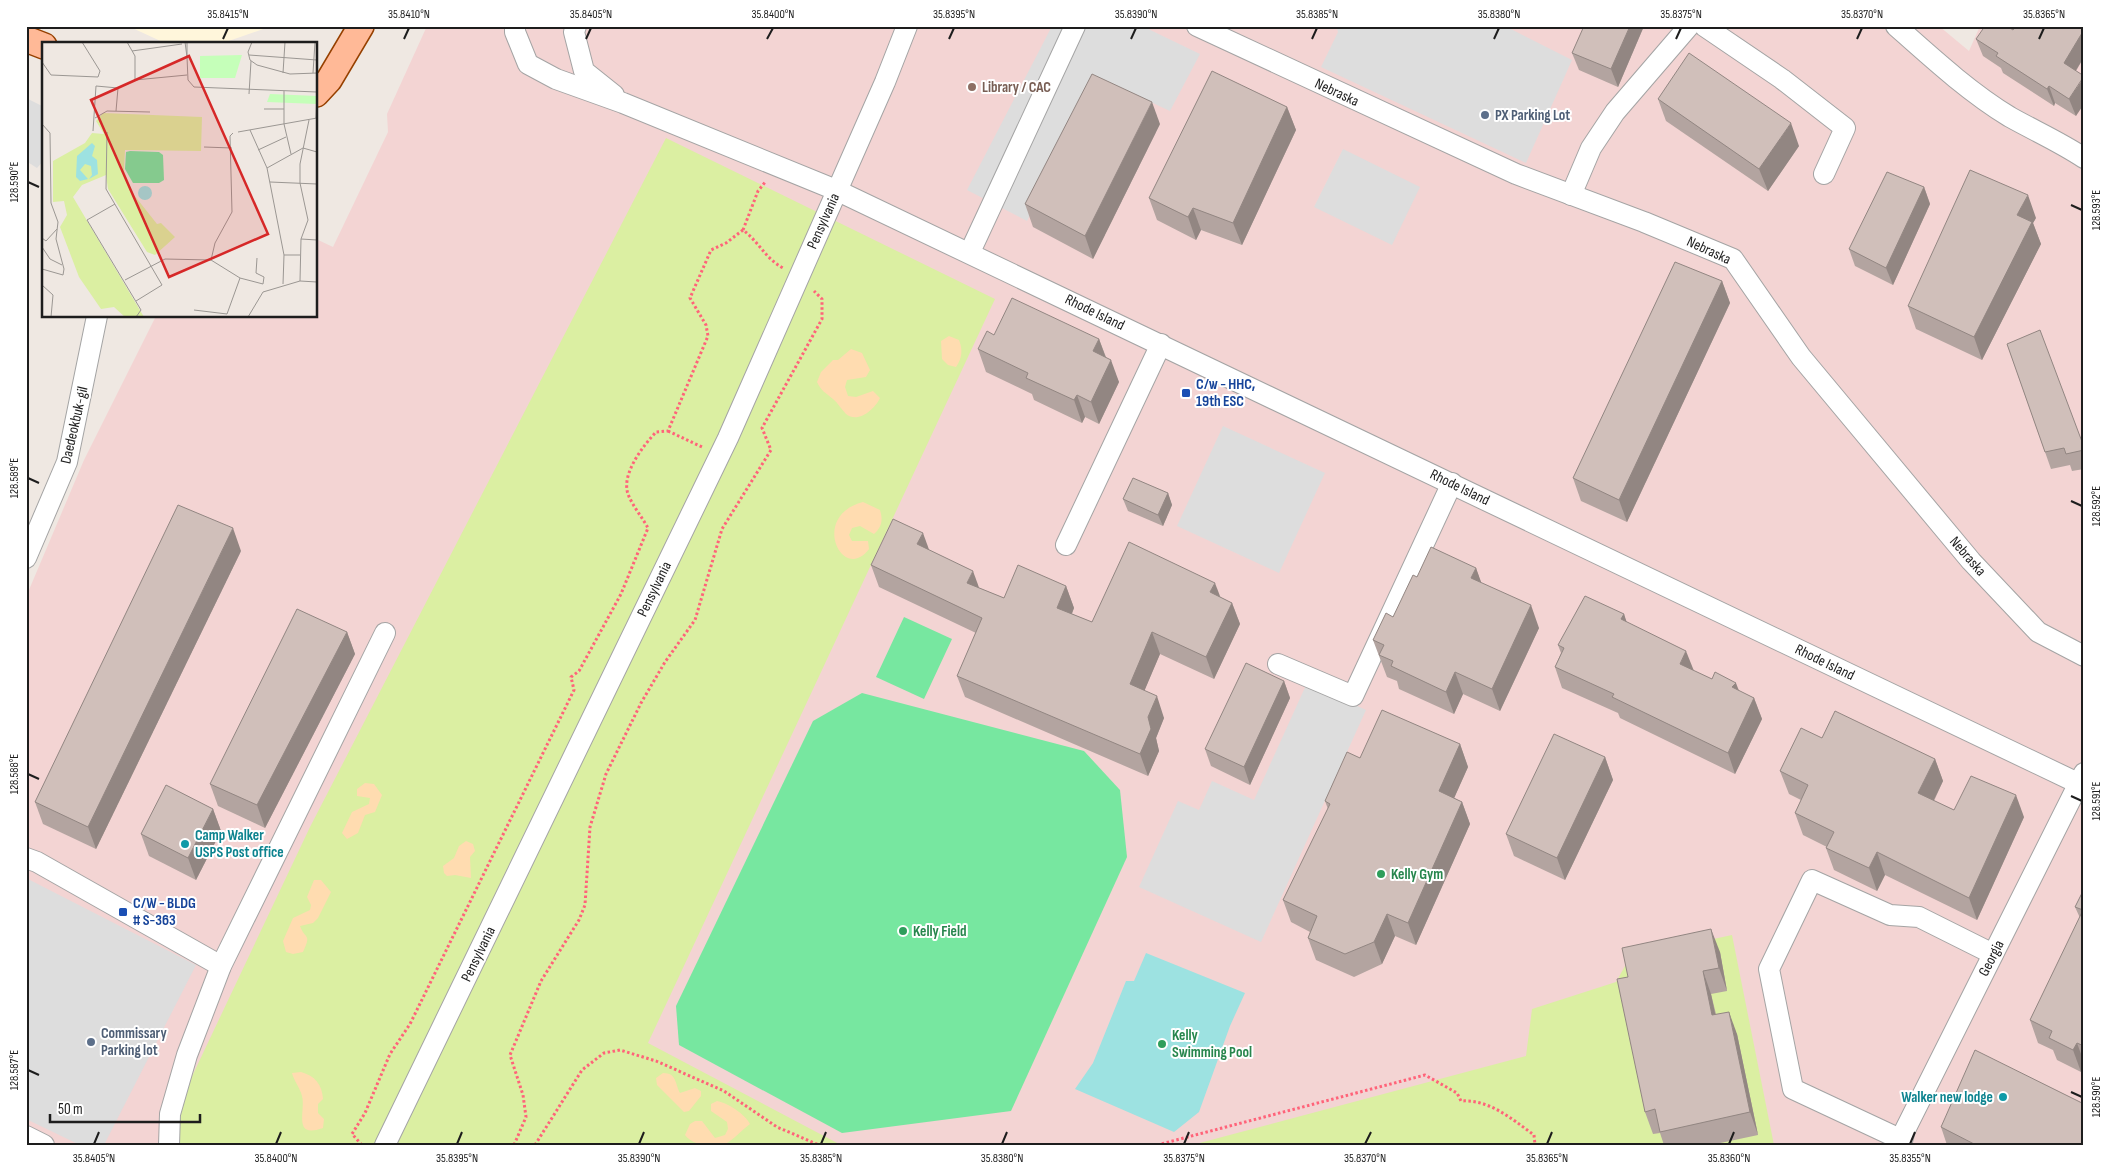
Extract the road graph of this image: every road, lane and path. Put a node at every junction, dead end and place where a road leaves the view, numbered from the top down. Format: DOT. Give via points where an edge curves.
graph roads {
  1 [pos="361,26"];
  2 [pos="515,26"];
  3 [pos="576,26"];
  4 [pos="907,26"];
  5 [pos="1075,26"];
  6 [pos="1197,26"];
  7 [pos="1689,26"];
  8 [pos="1704,26"];
  9 [pos="1896,26"];
  10 [pos="26,39"];
  11 [pos="42,45"];
  12 [pos="318,92"];
  13 [pos="623,103"];
  14 [pos="2084,158"];
  15 [pos="779,165"];
  16 [pos="1824,174"];
  17 [pos="836,190"];
  18 [pos="1571,195"];
  19 [pos="743,230"];
  20 [pos="970,252"];
  21 [pos="97,318"];
  22 [pos="1161,344"];
  23 [pos="1452,483"];
  24 [pos="1066,545"];
  25 [pos="26,558"];
  26 [pos="384,633"];
  27 [pos="2084,656"];
  28 [pos="1278,664"];
  29 [pos="2082,781"];
  30 [pos="26,858"];
  31 [pos="1993,954"];
  32 [pos="221,966"];
  33 [pos="26,1136"];
  34 [pos="1901,1142"];
  35 [pos="44,1145"];
  36 [pos="170,1145"];
  37 [pos="385,1145"];
  38 [pos="535,1145"];
  39 [pos="819,1145"];
  40 [pos="1157,1145"];
  41 [pos="1535,1145"];
  1 -- 12 [label="main road" via="329,80"];
  2 -- 13 [label="street, Rhode Island" via="528,64 556,79"];
  3 -- 13 [label="street" via="574,32 584,71"];
  4 -- 17 [label="street, Pensylvania"];
  5 -- 20 [label="street"];
  6 -- 18 [label="street, Nebraska" via="1516,174"];
  7 -- 18 [label="street" via="1615,112 1591,148"];
  8 -- 16 [label="street" via="1782,79 1845,128"];
  9 -- 14 [label="street" via="1938,64 2010,116"];
  10 -- 11 [label="main road"];
  13 -- 15 [label="street, Rhode Island"];
  15 -- 17 [label="street, Rhode Island"];
  15 -- 19 [label="path" via="758,191"];
  17 -- 20 [label="street, Rhode Island"];
  17 -- 37 [label="street, Pensylvania" via="728,438"];
  18 -- 27 [label="street, Nebraska" via="1733,259 1800,357 1971,561 2038,632"];
  20 -- 22 [label="street, Rhode Island"];
  21 -- 25 [label="street, Daedeokbuk-gil" via="67,462"];
  22 -- 23 [label="street, Rhode Island"];
  22 -- 24 [label="street"];
  23 -- 28 [label="street" via="1353,696"];
  23 -- 29 [label="street, Rhode Island"];
  26 -- 32 [label="street"];
  29 -- 31 [label="street, Georgia"];
  30 -- 32 [label="street"];
  31 -- 34 [label="street, Georgia"];
  31 -- 34 [label="street" via="1918,917 1890,915 1812,880 1769,969 1793,1089"];
  32 -- 36 [label="street" via="172,1105"];
  33 -- 35 [label="street"];
  38 -- 39 [label="path" via="582,1070 604,1053 620,1050 656,1061 724,1091 777,1127"];
  40 -- 41 [label="path" via="1425,1075 1458,1094 1461,1101 1475,1100 1498,1110 1534,1135"];
}
